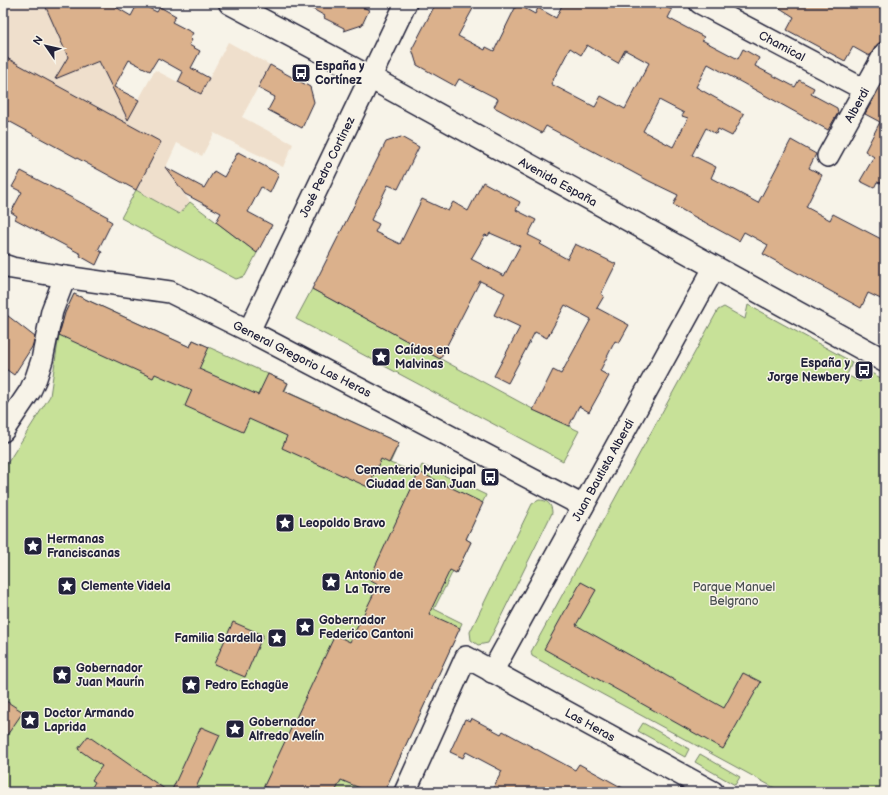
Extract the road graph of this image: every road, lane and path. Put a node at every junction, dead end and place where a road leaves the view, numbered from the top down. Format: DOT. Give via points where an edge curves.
graph roads {
  1 [pos="230,3"];
  2 [pos="406,3"];
  3 [pos="700,3"];
  4 [pos="885,53"];
  5 [pos="371,78"];
  6 [pos="865,90"];
  7 [pos="828,156"];
  8 [pos="3,265"];
  9 [pos="714,268"];
  10 [pos="64,277"];
  11 [pos="249,331"];
  12 [pos="885,361"];
  13 [pos="3,432"];
  14 [pos="583,506"];
  15 [pos="492,672"];
  16 [pos="405,792"];
  17 [pos="713,792"];
  1 -- 5 [label="main road, Avenida España"];
  2 -- 5 [label="street, José Pedro Cortinez"];
  3 -- 6 [label="street, Chamical"];
  4 -- 6 [label="street, Alberdi"];
  5 -- 9 [label="main road, Avenida España"];
  5 -- 11 [label="street, José Pedro Cortinez"];
  6 -- 7 [label="street, Alberdi"];
  8 -- 10 [label="street, General Gregorio Las Heras"];
  9 -- 12 [label="main road, Avenida España"];
  9 -- 14 [label="street, Juan Bautista Alberdi"];
  10 -- 11 [label="street, General Gregorio Las Heras" via="170,292"];
  10 -- 13 [label="street" via="52,311 36,378"];
  11 -- 14 [label="street, General Gregorio Las Heras"];
  14 -- 15 [label="street, Juan Bautista Alberdi"];
  15 -- 16 [label="street, Las Heras" via="466,658"];
  15 -- 17 [label="street, Las Heras"];
}
